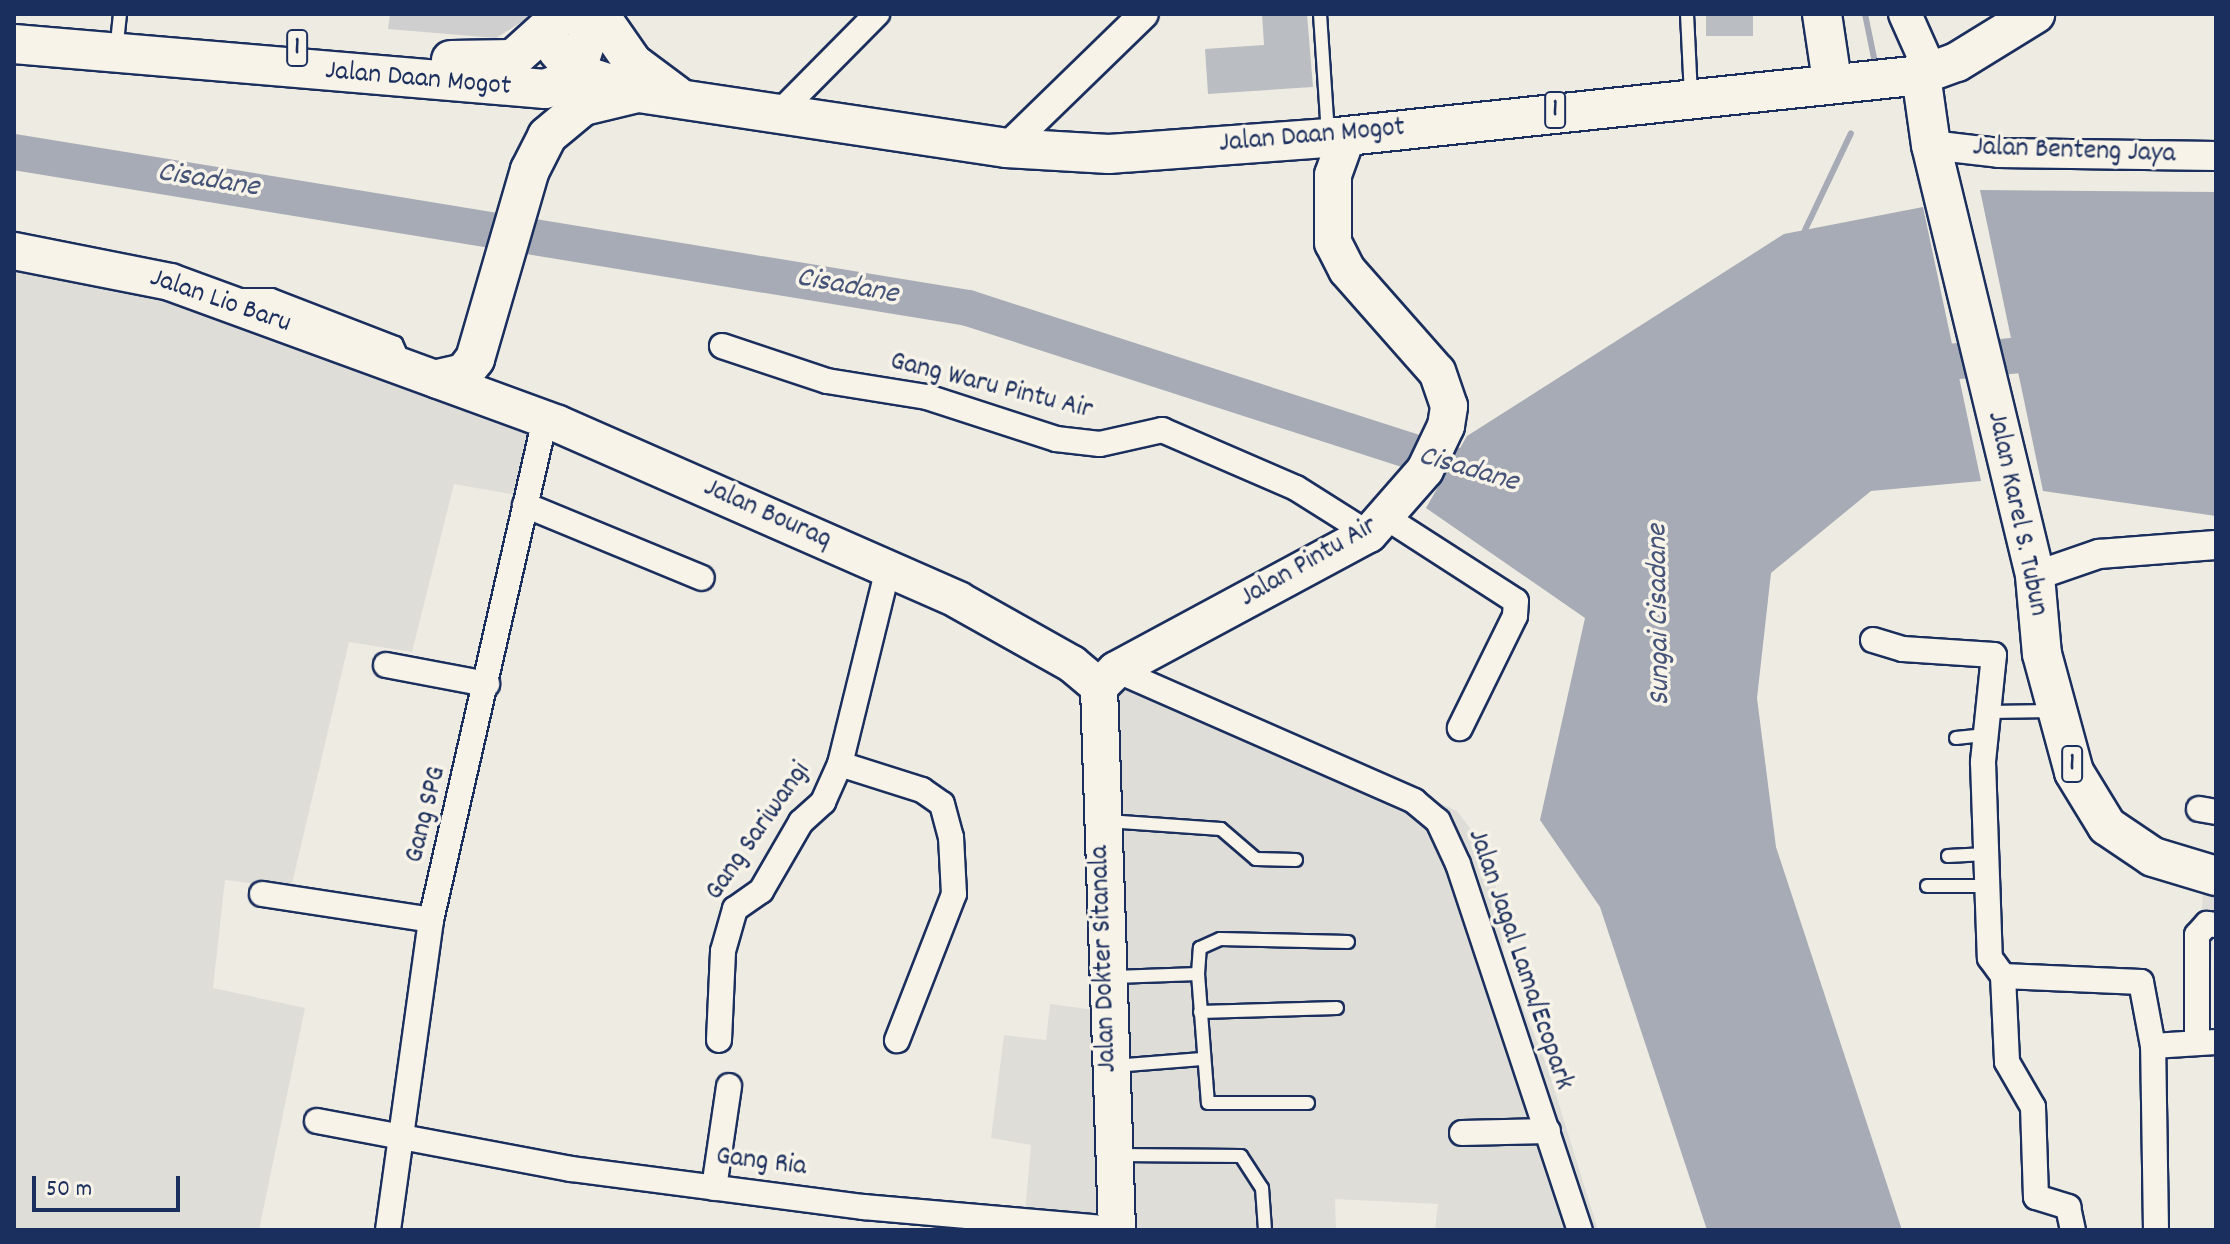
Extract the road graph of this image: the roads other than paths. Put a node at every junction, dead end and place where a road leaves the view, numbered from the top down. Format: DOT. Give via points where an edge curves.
graph roads {
  1 [pos="597,14"];
  2 [pos="877,14"];
  3 [pos="1144,14"];
  4 [pos="1320,14"];
  5 [pos="1687,14"];
  6 [pos="1822,14"];
  7 [pos="1905,14"];
  8 [pos="2035,14"];
  9 [pos="14,23"];
  10 [pos="119,24"];
  11 [pos="14,44"];
  12 [pos="562,48"];
  13 [pos="1832,81"];
  14 [pos="1925,83"];
  15 [pos="491,88"];
  16 [pos="1763,89"];
  17 [pos="639,93"];
  18 [pos="1691,96"];
  19 [pos="685,101"];
  20 [pos="776,116"];
  21 [pos="1338,137"];
  22 [pos="1931,145"];
  23 [pos="1006,148"];
  24 [pos="2216,156"];
  25 [pos="532,164"];
  26 [pos="15,254"];
  27 [pos="722,346"];
  28 [pos="422,373"];
  29 [pos="545,419"];
  30 [pos="525,505"];
  31 [pos="1385,519"];
  32 [pos="2216,545"];
  33 [pos="888,568"];
  34 [pos="2035,576"];
  35 [pos="702,578"];
  36 [pos="1873,640"];
  37 [pos="386,665"];
  38 [pos="1107,678"];
  39 [pos="487,684"];
  40 [pos="2058,711"];
  41 [pos="1987,724"];
  42 [pos="1460,728"];
  43 [pos="1956,738"];
  44 [pos="840,764"];
  45 [pos="1100,821"];
  46 [pos="1986,854"];
  47 [pos="1948,856"];
  48 [pos="1296,860"];
  49 [pos="2216,876"];
  50 [pos="1927,886"];
  51 [pos="1987,886"];
  52 [pos="262,894"];
  53 [pos="431,920"];
  54 [pos="2216,925"];
  55 [pos="1348,942"];
  56 [pos="1198,974"];
  57 [pos="2003,976"];
  58 [pos="1106,977"];
  59 [pos="1337,1008"];
  60 [pos="1200,1012"];
  61 [pos="719,1040"];
  62 [pos="897,1040"];
  63 [pos="2207,1042"];
  64 [pos="2153,1046"];
  65 [pos="1202,1059"];
  66 [pos="1110,1066"];
  67 [pos="729,1086"];
  68 [pos="1308,1103"];
  69 [pos="317,1121"];
  70 [pos="1548,1131"];
  71 [pos="1462,1133"];
  72 [pos="400,1139"];
  73 [pos="1114,1155"];
  74 [pos="714,1188"];
  75 [pos="1117,1229"];
  76 [pos="388,1230"];
  77 [pos="1265,1230"];
  78 [pos="1580,1230"];
  79 [pos="2073,1230"];
  80 [pos="2156,1230"];
  1 -- 12 [label="highway"];
  1 -- 19 [label="highway" via="633,63"];
  2 -- 20 [label="street"];
  3 -- 23 [label="street"];
  4 -- 21 [label="lane"];
  5 -- 18 [label="lane"];
  6 -- 13 [label="highway"];
  7 -- 14 [label="main road"];
  8 -- 14 [label="highway, Jalan Daan Mogot / 1"];
  9 -- 10 [label="highway, Jalan Daan Mogot / 1"];
  10 -- 12 [label="highway, Jalan Daan Mogot / 1" via="496,63 528,50"];
  11 -- 15 [label="highway, Jalan Daan Mogot / 1"];
  12 -- 15 [label="highway, Jalan Daan Mogot / 1"];
  12 -- 17 [label="highway, Jalan Daan Mogot / 1"];
  13 -- 14 [label="highway, Jalan Daan Mogot / 1"];
  13 -- 16 [label="highway, Jalan Daan Mogot / 1"];
  14 -- 16 [label="highway" via="1802,98"];
  14 -- 22 [label="highway, Jalan Karel S. Tubun / 1"];
  15 -- 25 [label="highway" via="522,116"];
  16 -- 18 [label="highway, Jalan Daan Mogot / 1"];
  17 -- 19 [label="highway, Jalan Daan Mogot / 1"];
  17 -- 25 [label="highway" via="583,106 563,119"];
  18 -- 21 [label="highway, Jalan Daan Mogot / 1"];
  19 -- 20 [label="highway, Jalan Daan Mogot / 1"];
  20 -- 23 [label="highway, Jalan Daan Mogot / 1"];
  21 -- 23 [label="highway, Jalan Daan Mogot / 1" via="1109,154"];
  21 -- 31 [label="main road, Jalan Pintu Air" via="1333,243 1347,270 1437,372 1449,406 1446,426 1425,470"];
  22 -- 24 [label="street, Jalan Benteng Jaya" via="1999,153"];
  22 -- 34 [label="highway, Jalan Karel S. Tubun / 1"];
  25 -- 28 [label="highway" via="471,368"];
  26 -- 28 [label="main road, Jalan Lio Baru" via="128,272 210,295"];
  27 -- 31 [label="street, Gang Waru Pintu Air" via="827,381 927,397 1056,439 1100,444 1162,430 1296,488"];
  28 -- 29 [label="main road, Jalan Bouraq"];
  29 -- 30 [label="street, Gang SPG"];
  29 -- 33 [label="main road, Jalan Bouraq"];
  30 -- 35 [label="street"];
  30 -- 39 [label="street, Gang SPG"];
  31 -- 38 [label="main road, Jalan Pintu Air"];
  31 -- 42 [label="street, Gang Waru Pintu Air" via="1516,601 1515,616"];
  32 -- 34 [label="street" via="2099,554"];
  33 -- 38 [label="main road, Jalan Bouraq"];
  33 -- 44 [label="street, Gang Sariwangi"];
  34 -- 40 [label="highway, Jalan Karel S. Tubun / 1" via="2042,654"];
  36 -- 41 [label="street" via="1903,649 1994,655"];
  37 -- 39 [label="street"];
  38 -- 45 [label="main road, Jalan Dokter Sitanala"];
  38 -- 70 [label="street, Jalan Jagal Lama/Ecopark" via="1414,801 1438,821"];
  39 -- 53 [label="street, Gang SPG"];
  40 -- 41 [label="lane"];
  40 -- 49 [label="highway, Jalan Karel S. Tubun / 1" via="2074,772 2107,826 2153,857"];
  41 -- 43 [label="lane"];
  41 -- 46 [label="street"];
  44 -- 61 [label="street, Gang Sariwangi" via="823,802 801,822 761,891 735,909 723,951"];
  44 -- 62 [label="street" via="922,790 942,804 951,837 954,894"];
  45 -- 48 [label="lane" via="1221,829 1256,859"];
  45 -- 58 [label="main road, Jalan Dokter Sitanala"];
  46 -- 47 [label="lane"];
  46 -- 51 [label="street"];
  50 -- 51 [label="lane"];
  51 -- 57 [label="street" via="1990,958"];
  52 -- 53 [label="street"];
  53 -- 72 [label="street, Gang SPG"];
  54 -- 63 [label="street" via="2207,924 2197,935"];
  55 -- 56 [label="lane" via="1220,939 1200,948"];
  56 -- 58 [label="lane"];
  56 -- 60 [label="lane"];
  57 -- 64 [label="street" via="2141,982"];
  57 -- 79 [label="street" via="2007,1062 2033,1107 2036,1197 2068,1207"];
  58 -- 66 [label="main road, Jalan Dokter Sitanala"];
  59 -- 60 [label="lane"];
  60 -- 65 [label="lane"];
  63 -- 64 [label="street"];
  64 -- 80 [label="street"];
  65 -- 66 [label="lane"];
  65 -- 68 [label="lane" via="1208,1103"];
  66 -- 73 [label="main road, Jalan Dokter Sitanala"];
  67 -- 74 [label="street"];
  69 -- 72 [label="street, Gang Ria"];
  70 -- 71 [label="street"];
  70 -- 78 [label="street, Jalan Jagal Lama/Ecopark"];
  72 -- 74 [label="street, Gang Ria"];
  72 -- 76 [label="street, Gang SPG"];
  73 -- 75 [label="main road, Jalan Dokter Sitanala"];
  73 -- 77 [label="lane" via="1226,1151 1241,1156 1262,1188"];
  74 -- 75 [label="street, Gang Ria"];
}
